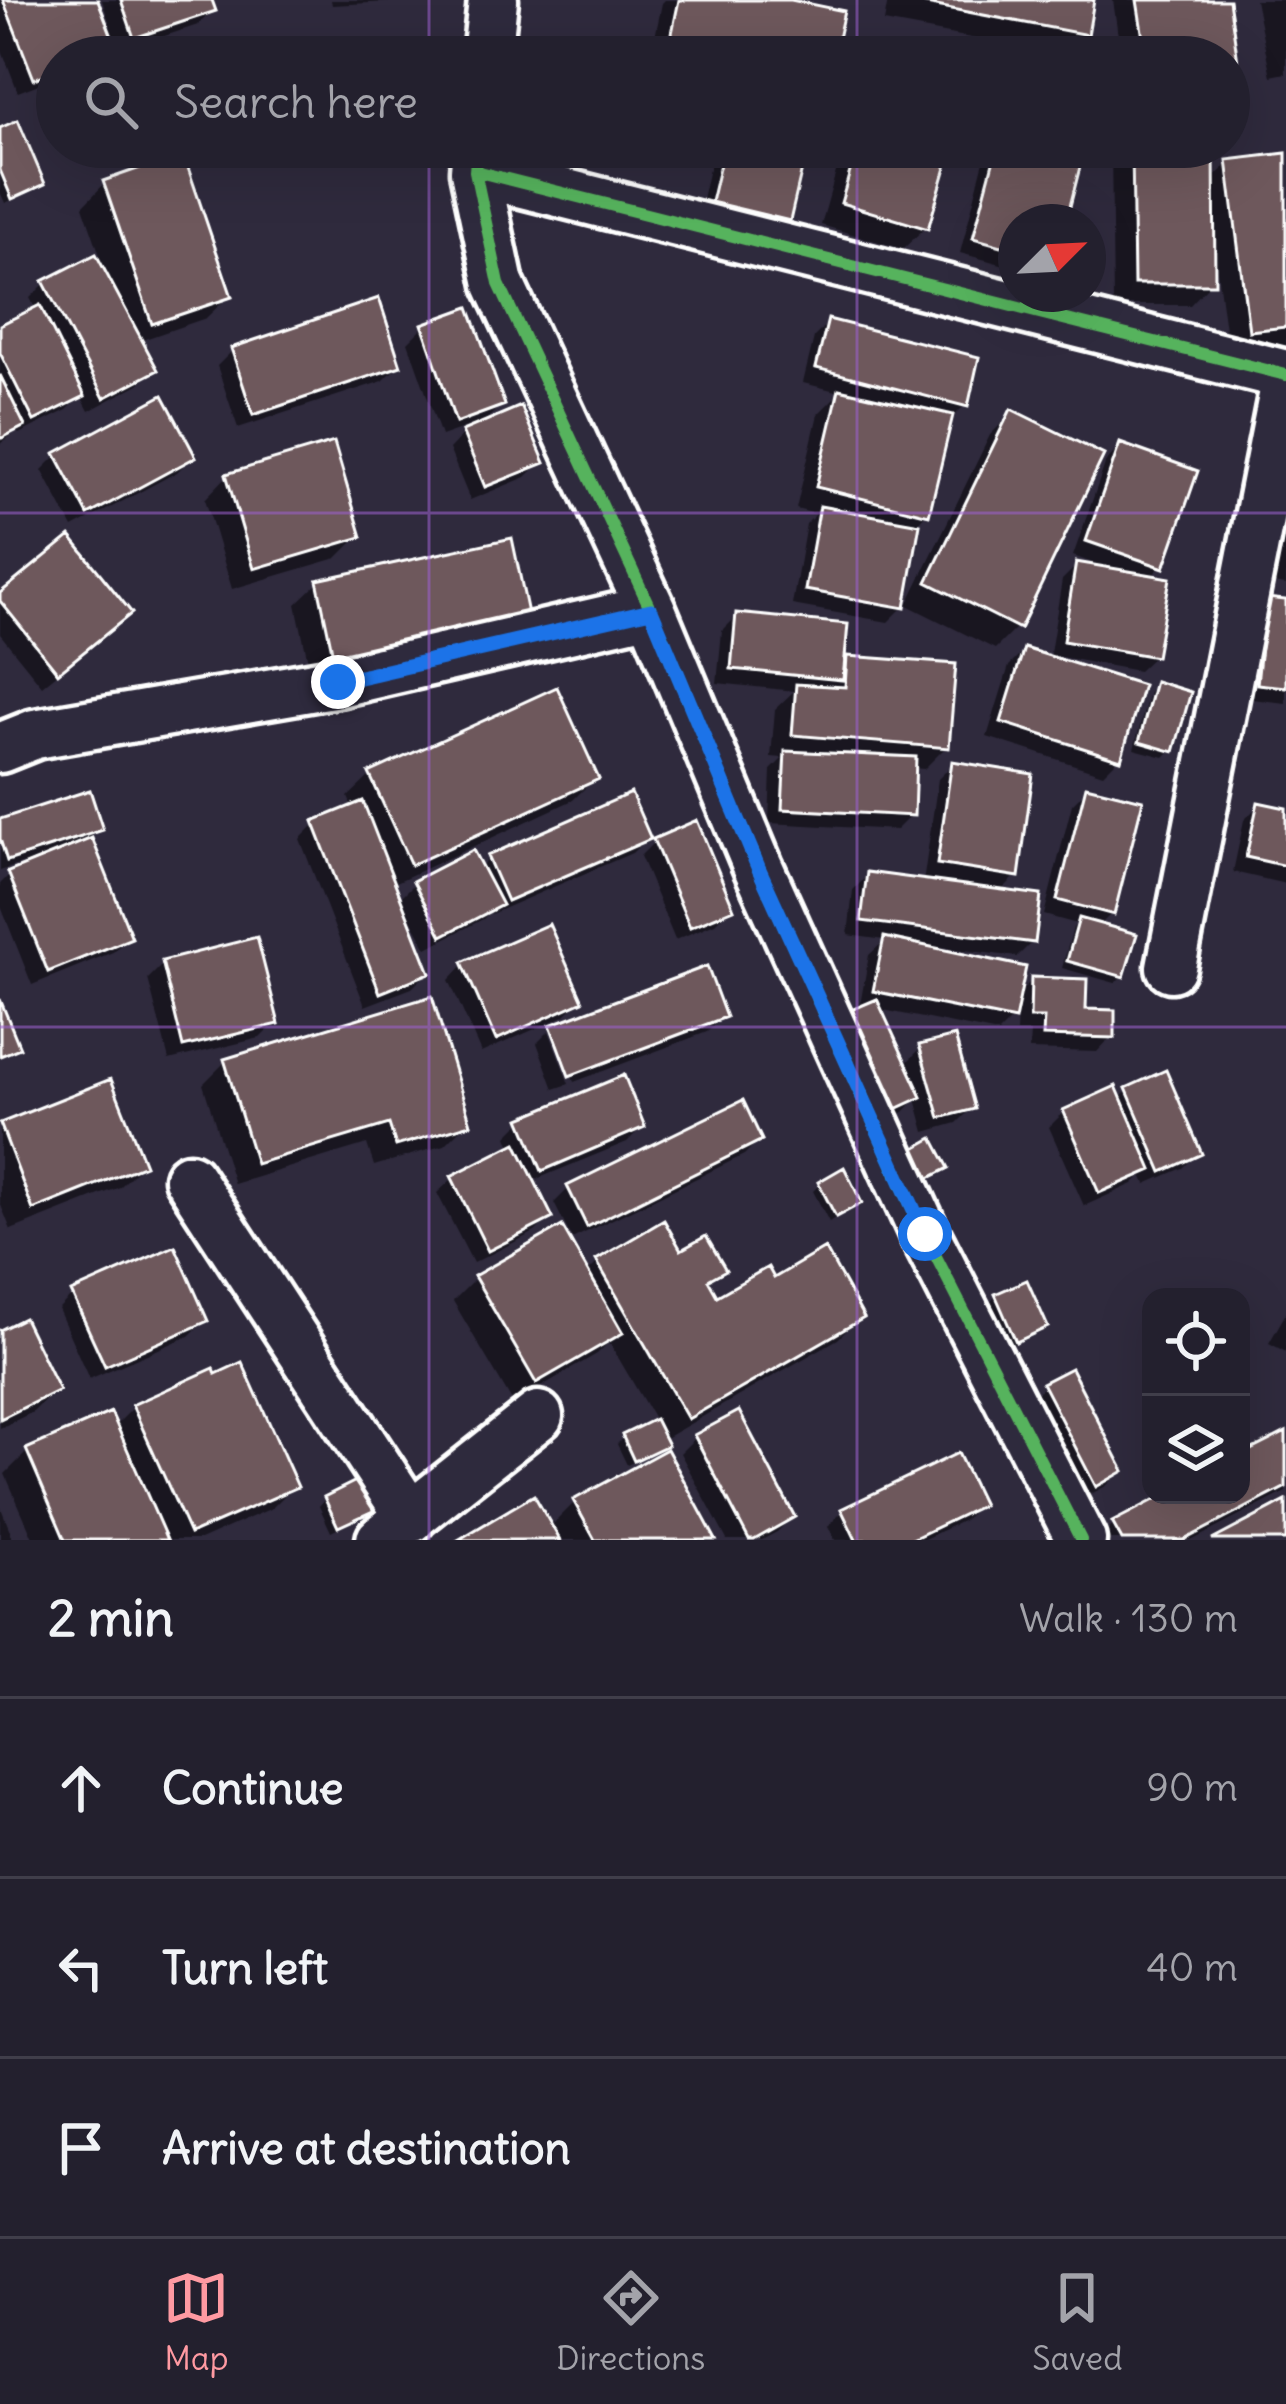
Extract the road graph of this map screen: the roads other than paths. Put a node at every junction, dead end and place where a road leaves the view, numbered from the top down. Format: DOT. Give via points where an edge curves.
graph roads {
  1 [pos="494,0"];
  2 [pos="490,36"];
  3 [pos="478,168"];
  4 [pos="509,168"];
  5 [pos="1286,378"];
  6 [pos="651,610"];
  7 [pos="0,748"];
  8 [pos="1171,968"];
  9 [pos="189,1178"];
  10 [pos="538,1416"];
  11 [pos="396,1529"];
  12 [pos="1081,1540"];
  1 -- 2 [label="street"];
  3 -- 6 [label="street" via="499,284"];
  4 -- 5 [label="street"];
  5 -- 8 [label="street"];
  6 -- 7 [label="street" via="338,682 35,734"];
  6 -- 12 [label="street" via="925,1234"];
  9 -- 11 [label="street"];
  10 -- 11 [label="street"];
}
